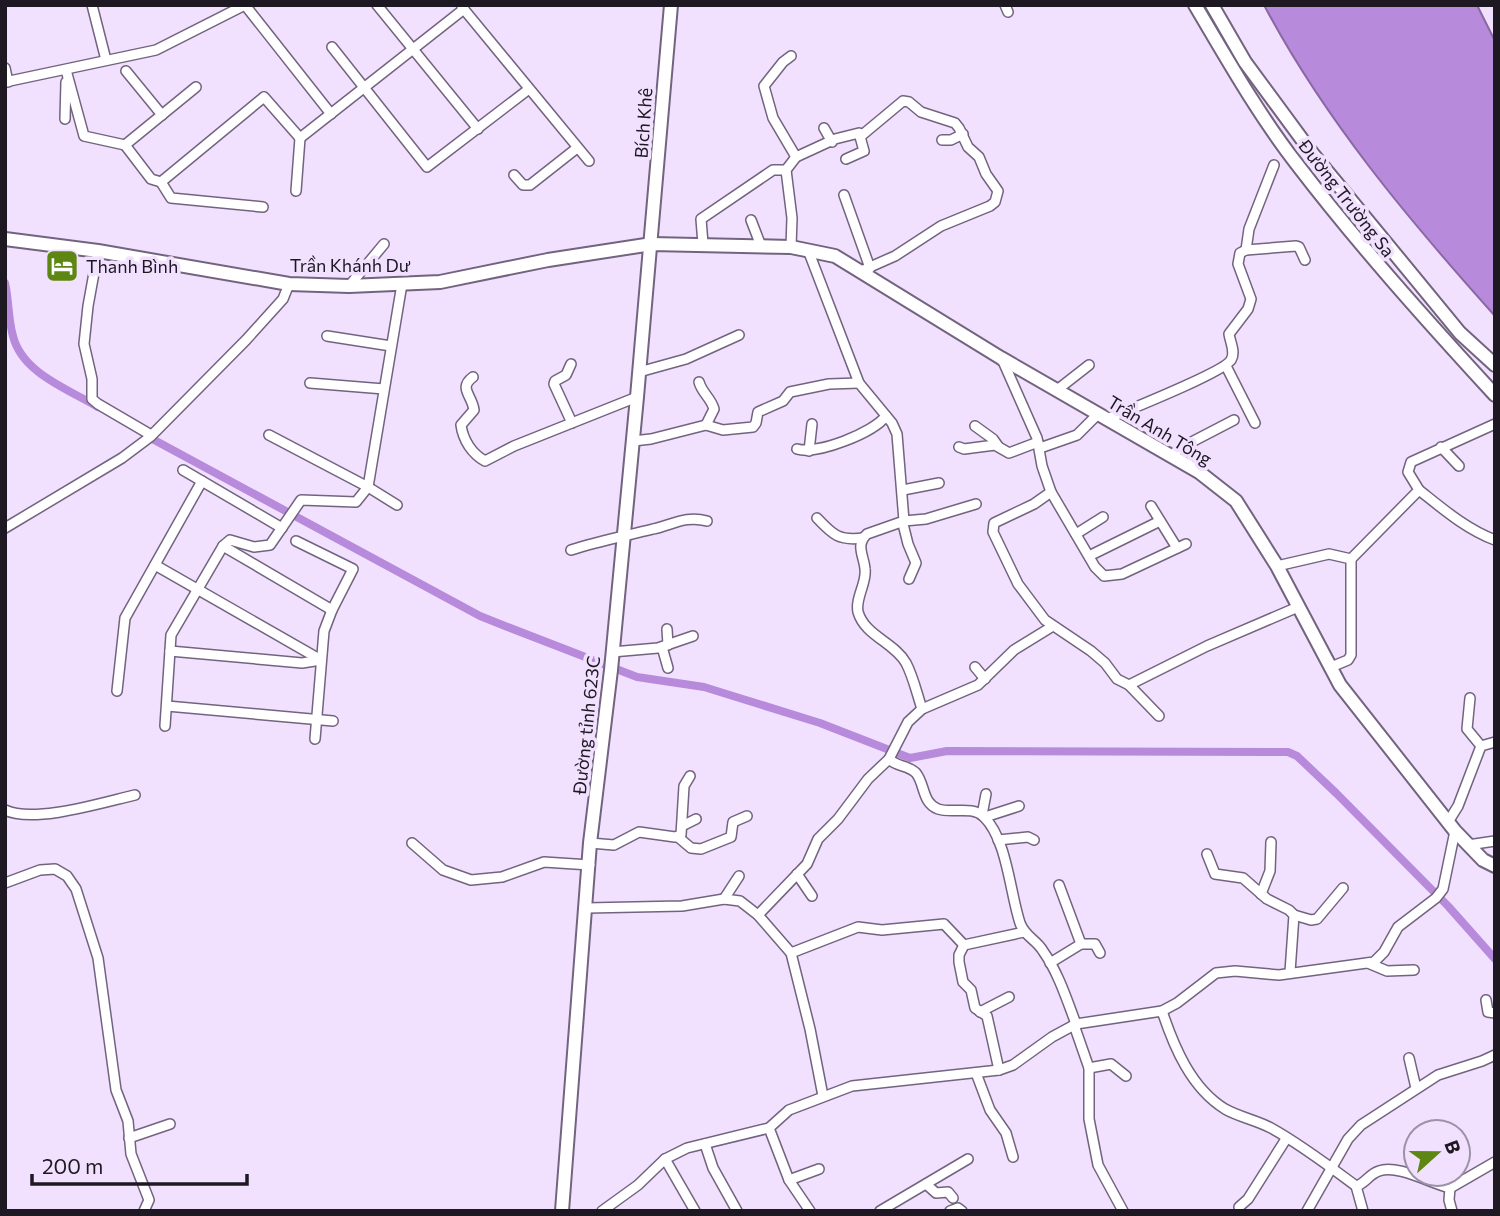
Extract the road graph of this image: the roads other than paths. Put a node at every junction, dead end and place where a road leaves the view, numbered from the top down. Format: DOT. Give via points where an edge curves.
graph roads {
  1 [pos="92,5"];
  2 [pos="245,5"];
  3 [pos="377,5"];
  4 [pos="671,5"];
  5 [pos="1195,5"];
  6 [pos="1212,5"];
  7 [pos="462,7"];
  8 [pos="331,47"];
  9 [pos="413,49"];
  10 [pos="791,56"];
  11 [pos="106,60"];
  12 [pos="5,68"];
  13 [pos="66,70"];
  14 [pos="125,71"];
  15 [pos="6,82"];
  16 [pos="196,87"];
  17 [pos="364,88"];
  18 [pos="529,89"];
  19 [pos="331,114"];
  20 [pos="162,115"];
  21 [pos="65,119"];
  22 [pos="824,128"];
  23 [pos="478,129"];
  24 [pos="963,134"];
  25 [pos="862,136"];
  26 [pos="300,138"];
  27 [pos="942,140"];
  28 [pos="832,142"];
  29 [pos="125,145"];
  30 [pos="577,148"];
  31 [pos="796,157"];
  32 [pos="846,159"];
  33 [pos="589,161"];
  34 [pos="1274,165"];
  35 [pos="786,170"];
  36 [pos="514,175"];
  37 [pos="161,182"];
  38 [pos="296,191"];
  39 [pos="844,195"];
  40 [pos="263,207"];
  41 [pos="751,220"];
  42 [pos="5,239"];
  43 [pos="384,244"];
  44 [pos="652,244"];
  45 [pos="703,244"];
  46 [pos="761,246"];
  47 [pos="791,247"];
  48 [pos="808,250"];
  49 [pos="1246,250"];
  50 [pos="98,251"];
  51 [pos="1305,260"];
  52 [pos="866,269"];
  53 [pos="289,284"];
  54 [pos="402,284"];
  55 [pos="349,286"];
  56 [pos="738,335"];
  57 [pos="327,336"];
  58 [pos="391,346"];
  59 [pos="1001,358"];
  60 [pos="571,364"];
  61 [pos="1089,365"];
  62 [pos="1495,365"];
  63 [pos="1226,366"];
  64 [pos="639,372"];
  65 [pos="473,377"];
  66 [pos="699,382"];
  67 [pos="310,383"];
  68 [pos="859,383"];
  69 [pos="384,389"];
  70 [pos="1058,390"];
  71 [pos="1495,395"];
  72 [pos="638,397"];
  73 [pos="886,416"];
  74 [pos="1102,417"];
  75 [pos="1234,420"];
  76 [pos="572,423"];
  77 [pos="1255,423"];
  78 [pos="812,424"];
  79 [pos="1495,424"];
  80 [pos="706,425"];
  81 [pos="975,426"];
  82 [pos="269,435"];
  83 [pos="149,437"];
  84 [pos="633,440"];
  85 [pos="1039,445"];
  86 [pos="998,446"];
  87 [pos="959,447"];
  88 [pos="1441,447"];
  89 [pos="797,449"];
  90 [pos="809,451"];
  91 [pos="1171,456"];
  92 [pos="1459,466"];
  93 [pos="183,470"];
  94 [pos="202,481"];
  95 [pos="939,483"];
  96 [pos="368,487"];
  97 [pos="903,490"];
  98 [pos="1419,490"];
  99 [pos="1051,492"];
  100 [pos="976,504"];
  101 [pos="397,505"];
  102 [pos="1151,506"];
  103 [pos="1103,517"];
  104 [pos="817,518"];
  105 [pos="707,521"];
  106 [pos="1160,521"];
  107 [pos="903,522"];
  108 [pos="5,528"];
  109 [pos="282,528"];
  110 [pos="1076,534"];
  111 [pos="623,536"];
  112 [pos="863,538"];
  113 [pos="1495,540"];
  114 [pos="296,541"];
  115 [pos="223,546"];
  116 [pos="571,550"];
  117 [pos="1089,556"];
  118 [pos="1351,559"];
  119 [pos="155,565"];
  120 [pos="1277,566"];
  121 [pos="909,579"];
  122 [pos="198,589"];
  123 [pos="1298,607"];
  124 [pos="332,610"];
  125 [pos="1053,626"];
  126 [pos="667,629"];
  127 [pos="693,636"];
  128 [pos="665,646"];
  129 [pos="170,651"];
  130 [pos="321,660"];
  131 [pos="611,662"];
  132 [pos="975,667"];
  133 [pos="1331,667"];
  134 [pos="668,668"];
  135 [pos="985,679"];
  136 [pos="1129,685"];
  137 [pos="117,691"];
  138 [pos="1470,698"];
  139 [pos="167,706"];
  140 [pos="922,709"];
  141 [pos="1159,716"];
  142 [pos="316,720"];
  143 [pos="333,721"];
  144 [pos="165,726"];
  145 [pos="315,739"];
  146 [pos="1495,742"];
  147 [pos="1481,746"];
  148 [pos="891,754"];
  149 [pos="690,776"];
  150 [pos="986,794"];
  151 [pos="135,795"];
  152 [pos="1019,806"];
  153 [pos="5,810"];
  154 [pos="747,816"];
  155 [pos="984,816"];
  156 [pos="696,820"];
  157 [pos="682,826"];
  158 [pos="1451,827"];
  159 [pos="678,837"];
  160 [pos="998,840"];
  161 [pos="1034,840"];
  162 [pos="1495,841"];
  163 [pos="1271,842"];
  164 [pos="412,843"];
  165 [pos="590,843"];
  166 [pos="1468,845"];
  167 [pos="1207,854"];
  168 [pos="590,865"];
  169 [pos="1495,866"];
  170 [pos="797,874"];
  171 [pos="739,876"];
  172 [pos="5,883"];
  173 [pos="1059,885"];
  174 [pos="1343,888"];
  175 [pos="1261,894"];
  176 [pos="812,896"];
  177 [pos="724,899"];
  178 [pos="587,908"];
  179 [pos="758,915"];
  180 [pos="1294,915"];
  181 [pos="1024,932"];
  182 [pos="1081,944"];
  183 [pos="964,945"];
  184 [pos="790,953"];
  185 [pos="1100,953"];
  186 [pos="1050,963"];
  187 [pos="1368,963"];
  188 [pos="1414,970"];
  189 [pos="1290,972"];
  190 [pos="1009,996"];
  191 [pos="1486,1000"];
  192 [pos="1163,1010"];
  193 [pos="980,1012"];
  194 [pos="1495,1013"];
  195 [pos="1075,1024"];
  196 [pos="1495,1055"];
  197 [pos="1409,1058"];
  198 [pos="1088,1068"];
  199 [pos="999,1070"];
  200 [pos="976,1073"];
  201 [pos="1126,1076"];
  202 [pos="1416,1088"];
  203 [pos="824,1096"];
  204 [pos="170,1124"];
  205 [pos="769,1128"];
  206 [pos="129,1138"];
  207 [pos="1286,1139"];
  208 [pos="705,1144"];
  209 [pos="1013,1157"];
  210 [pos="665,1159"];
  211 [pos="968,1159"];
  212 [pos="1495,1162"];
  213 [pos="1331,1167"];
  214 [pos="819,1169"];
  215 [pos="1402,1172"];
  216 [pos="1472,1175"];
  217 [pos="789,1180"];
  218 [pos="926,1184"];
  219 [pos="1356,1186"];
  220 [pos="1450,1188"];
  221 [pos="953,1198"];
  222 [pos="901,1206"];
  223 [pos="1240,1208"];
  224 [pos="144,1211"];
  225 [pos="562,1211"];
  226 [pos="602,1211"];
  227 [pos="695,1211"];
  228 [pos="737,1211"];
  229 [pos="810,1211"];
  230 [pos="880,1211"];
  231 [pos="950,1211"];
  232 [pos="962,1211"];
  233 [pos="1123,1211"];
  234 [pos="1307,1211"];
  235 [pos="1363,1211"];
  236 [pos="1452,1211"];
  1 -- 11 [label="street"];
  2 -- 11 [label="street" via="156,50"];
  2 -- 19 [label="street"];
  3 -- 9 [label="street"];
  4 -- 44 [label="main road, Bích Khê"];
  5 -- 71 [label="main road, Đường Trường Sa" via="1295,161 1370,258"];
  6 -- 62 [label="main road, Đường Trường Sa" via="1245,62 1312,153 1460,333"];
  7 -- 9 [label="street"];
  7 -- 18 [label="street"];
  8 -- 17 [label="street"];
  9 -- 17 [label="street"];
  9 -- 23 [label="street"];
  10 -- 31 [label="street" via="764,86 773,118"];
  11 -- 13 [label="street"];
  12 -- 15 [label="street"];
  13 -- 15 [label="street"];
  13 -- 21 [label="street"];
  13 -- 29 [label="street" via="85,136"];
  14 -- 20 [label="street"];
  16 -- 20 [label="street"];
  17 -- 19 [label="street"];
  17 -- 23 [label="street" via="427,167"];
  18 -- 23 [label="street"];
  18 -- 30 [label="street"];
  19 -- 26 [label="street"];
  20 -- 29 [label="street"];
  22 -- 28 [label="street"];
  24 -- 25 [label="street" via="955,123 903,101"];
  24 -- 27 [label="street"];
  24 -- 52 [label="street" via="998,191 995,202 941,226"];
  25 -- 28 [label="street" via="859,133"];
  25 -- 32 [label="street" via="864,151"];
  26 -- 37 [label="street" via="264,97"];
  26 -- 38 [label="street"];
  28 -- 31 [label="street"];
  29 -- 37 [label="street" via="151,178"];
  30 -- 33 [label="street"];
  30 -- 36 [label="street" via="530,186"];
  31 -- 35 [label="street"];
  34 -- 49 [label="street" via="1249,229"];
  35 -- 45 [label="street" via="773,170 701,219"];
  35 -- 47 [label="street"];
  37 -- 40 [label="street" via="171,198"];
  39 -- 52 [label="street"];
  41 -- 46 [label="street"];
  42 -- 50 [label="main road, Trần Khánh Dư"];
  43 -- 55 [label="street"];
  44 -- 45 [label="main road, Trần Anh Tông"];
  44 -- 54 [label="main road, Trần Khánh Dư" via="440,282"];
  44 -- 64 [label="main road, Đường tỉnh 623C"];
  45 -- 46 [label="main road, Trần Anh Tông"];
  46 -- 47 [label="main road, Trần Anh Tông"];
  47 -- 48 [label="main road, Trần Anh Tông"];
  48 -- 52 [label="main road, Trần Anh Tông"];
  48 -- 68 [label="street"];
  49 -- 51 [label="street" via="1296,246"];
  49 -- 63 [label="street" via="1240,253 1238,264 1251,294 1250,305 1229,334 1233,357"];
  50 -- 53 [label="main road, Trần Khánh Dư"];
  50 -- 83 [label="street" via="84,344 92,398"];
  52 -- 59 [label="main road, Trần Anh Tông"];
  53 -- 55 [label="main road, Trần Khánh Dư"];
  53 -- 83 [label="street" via="283,299 246,340"];
  54 -- 55 [label="main road, Trần Khánh Dư"];
  54 -- 58 [label="street"];
  56 -- 64 [label="street" via="686,359"];
  57 -- 58 [label="street"];
  58 -- 69 [label="street"];
  59 -- 70 [label="main road, Trần Anh Tông"];
  59 -- 85 [label="street"];
  60 -- 76 [label="street" via="554,384"];
  61 -- 70 [label="street"];
  63 -- 74 [label="street"];
  63 -- 77 [label="street"];
  64 -- 72 [label="main road, Đường tỉnh 623C"];
  65 -- 76 [label="street" via="465,387 474,410 461,430 482,460"];
  66 -- 80 [label="street" via="714,409"];
  67 -- 69 [label="street"];
  68 -- 73 [label="street"];
  68 -- 80 [label="street" via="790,392 783,401 758,412 750,427"];
  69 -- 96 [label="street"];
  70 -- 74 [label="main road, Trần Anh Tông"];
  72 -- 76 [label="street"];
  72 -- 84 [label="main road, Đường tỉnh 623C"];
  73 -- 90 [label="street" via="846,439"];
  73 -- 97 [label="street" via="897,434"];
  74 -- 85 [label="street" via="1077,436"];
  74 -- 91 [label="main road, Trần Anh Tông"];
  75 -- 91 [label="street"];
  78 -- 90 [label="street"];
  79 -- 88 [label="street"];
  80 -- 84 [label="street"];
  81 -- 86 [label="street"];
  82 -- 96 [label="street"];
  83 -- 108 [label="street"];
  84 -- 111 [label="main road, Đường tỉnh 623C"];
  85 -- 86 [label="street" via="1009,453"];
  85 -- 99 [label="street"];
  86 -- 87 [label="street"];
  88 -- 92 [label="street"];
  88 -- 98 [label="street" via="1409,464 1408,472"];
  89 -- 90 [label="street"];
  91 -- 120 [label="main road, Trần Anh Tông" via="1236,502"];
  93 -- 94 [label="street"];
  94 -- 109 [label="street"];
  94 -- 119 [label="street"];
  95 -- 97 [label="street"];
  96 -- 101 [label="street"];
  96 -- 109 [label="street" via="356,502 301,500"];
  97 -- 107 [label="street"];
  98 -- 113 [label="street" via="1457,520"];
  98 -- 118 [label="street"];
  99 -- 110 [label="street"];
  99 -- 125 [label="street" via="992,528 1018,584"];
  100 -- 107 [label="street"];
  102 -- 106 [label="street"];
  103 -- 110 [label="street"];
  104 -- 112 [label="street" via="838,537"];
  105 -- 111 [label="street" via="684,519"];
  106 -- 117 [label="street"];
  106 -- 117 [label="street" via="1181,546 1108,576 1100,573"];
  107 -- 112 [label="street"];
  107 -- 121 [label="street" via="916,563"];
  109 -- 115 [label="street" via="270,545 254,547 230,541"];
  110 -- 117 [label="street"];
  111 -- 116 [label="street"];
  111 -- 131 [label="main road, Đường tỉnh 623C"];
  112 -- 140 [label="street" via="860,549 866,574 859,613 877,638 905,662"];
  114 -- 124 [label="street" via="353,569"];
  115 -- 122 [label="street"];
  115 -- 124 [label="street"];
  118 -- 120 [label="street" via="1329,554"];
  118 -- 133 [label="street" via="1351,655"];
  119 -- 122 [label="street"];
  119 -- 137 [label="street" via="125,618"];
  120 -- 123 [label="main road, Trần Anh Tông"];
  122 -- 129 [label="street" via="171,635"];
  122 -- 130 [label="street"];
  123 -- 133 [label="main road, Trần Anh Tông"];
  123 -- 136 [label="street"];
  124 -- 130 [label="street"];
  125 -- 135 [label="street" via="1014,650"];
  125 -- 136 [label="street"];
  126 -- 128 [label="street"];
  127 -- 128 [label="street"];
  128 -- 131 [label="street"];
  128 -- 134 [label="street"];
  129 -- 130 [label="street" via="302,663"];
  129 -- 139 [label="street"];
  130 -- 142 [label="street"];
  131 -- 165 [label="main road, Đường tỉnh 623C"];
  132 -- 135 [label="street"];
  133 -- 158 [label="main road, Trần Anh Tông" via="1340,685"];
  135 -- 140 [label="street"];
  136 -- 141 [label="street"];
  138 -- 147 [label="street" via="1467,729"];
  139 -- 142 [label="street"];
  139 -- 144 [label="street"];
  140 -- 148 [label="street" via="914,714"];
  142 -- 143 [label="street"];
  142 -- 145 [label="street"];
  146 -- 147 [label="street"];
  147 -- 158 [label="street"];
  148 -- 155 [label="street" via="896,765 915,773 934,807"];
  148 -- 170 [label="street" via="818,839"];
  149 -- 157 [label="street" via="684,786"];
  150 -- 155 [label="street"];
  151 -- 153 [label="street" via="68,811 19,815"];
  152 -- 155 [label="street"];
  154 -- 159 [label="street" via="733,822 731,837 701,849 686,846"];
  155 -- 160 [label="street"];
  156 -- 157 [label="street"];
  157 -- 159 [label="street"];
  158 -- 166 [label="main road, Trần Anh Tông"];
  158 -- 187 [label="street" via="1443,889 1398,927 1384,952"];
  159 -- 165 [label="street" via="639,832 614,845"];
  160 -- 161 [label="street"];
  160 -- 181 [label="street"];
  162 -- 166 [label="street"];
  163 -- 175 [label="street" via="1270,871"];
  164 -- 168 [label="street" via="443,870 471,880 502,877 544,862"];
  165 -- 168 [label="main road, Đường tỉnh 623C"];
  166 -- 169 [label="main road, Trần Anh Tông"];
  167 -- 175 [label="street" via="1215,874 1243,878"];
  168 -- 178 [label="main road, Đường tỉnh 623C"];
  170 -- 176 [label="street"];
  170 -- 179 [label="street"];
  171 -- 177 [label="street"];
  172 -- 206 [label="street" via="55,869 76,889 98,958 114,1081"];
  173 -- 182 [label="street"];
  174 -- 180 [label="street" via="1317,919"];
  175 -- 180 [label="street"];
  177 -- 178 [label="street" via="682,906"];
  177 -- 179 [label="street" via="740,901"];
  178 -- 225 [label="main road, Đường tỉnh 623C"];
  179 -- 184 [label="street"];
  180 -- 189 [label="street"];
  181 -- 183 [label="street"];
  181 -- 186 [label="street"];
  182 -- 185 [label="street" via="1095,944"];
  182 -- 186 [label="street"];
  183 -- 184 [label="street" via="944,924 859,928"];
  183 -- 193 [label="street" via="959,955 962,982 971,990"];
  184 -- 203 [label="street"];
  186 -- 195 [label="street"];
  187 -- 188 [label="street" via="1387,971"];
  187 -- 189 [label="street"];
  189 -- 192 [label="street" via="1216,973"];
  190 -- 193 [label="street"];
  191 -- 194 [label="street" via="1488,1012"];
  192 -- 195 [label="street"];
  192 -- 207 [label="street" via="1175,1048 1216,1103"];
  193 -- 199 [label="street" via="987,1016"];
  195 -- 198 [label="street"];
  195 -- 199 [label="street"];
  196 -- 202 [label="street" via="1438,1075"];
  197 -- 202 [label="street"];
  198 -- 201 [label="street" via="1111,1064"];
  198 -- 233 [label="street" via="1089,1119 1098,1166"];
  199 -- 200 [label="street"];
  200 -- 203 [label="street" via="852,1086"];
  200 -- 209 [label="street" via="990,1110 1006,1132"];
  202 -- 213 [label="street" via="1355,1130"];
  203 -- 205 [label="street" via="789,1110"];
  204 -- 206 [label="street"];
  205 -- 208 [label="street"];
  205 -- 217 [label="street"];
  206 -- 224 [label="street" via="149,1200"];
  207 -- 213 [label="street"];
  207 -- 223 [label="street"];
  208 -- 210 [label="street"];
  208 -- 228 [label="street"];
  210 -- 226 [label="street"];
  210 -- 227 [label="street"];
  211 -- 218 [label="street"];
  212 -- 216 [label="street"];
  213 -- 219 [label="street"];
  213 -- 234 [label="street"];
  214 -- 217 [label="street"];
  215 -- 219 [label="street" via="1380,1170"];
  217 -- 229 [label="street"];
  218 -- 221 [label="street"];
  218 -- 222 [label="street"];
  219 -- 235 [label="street"];
  220 -- 236 [label="street"];
  222 -- 230 [label="street"];
  231 -- 232 [label="street"];
}
